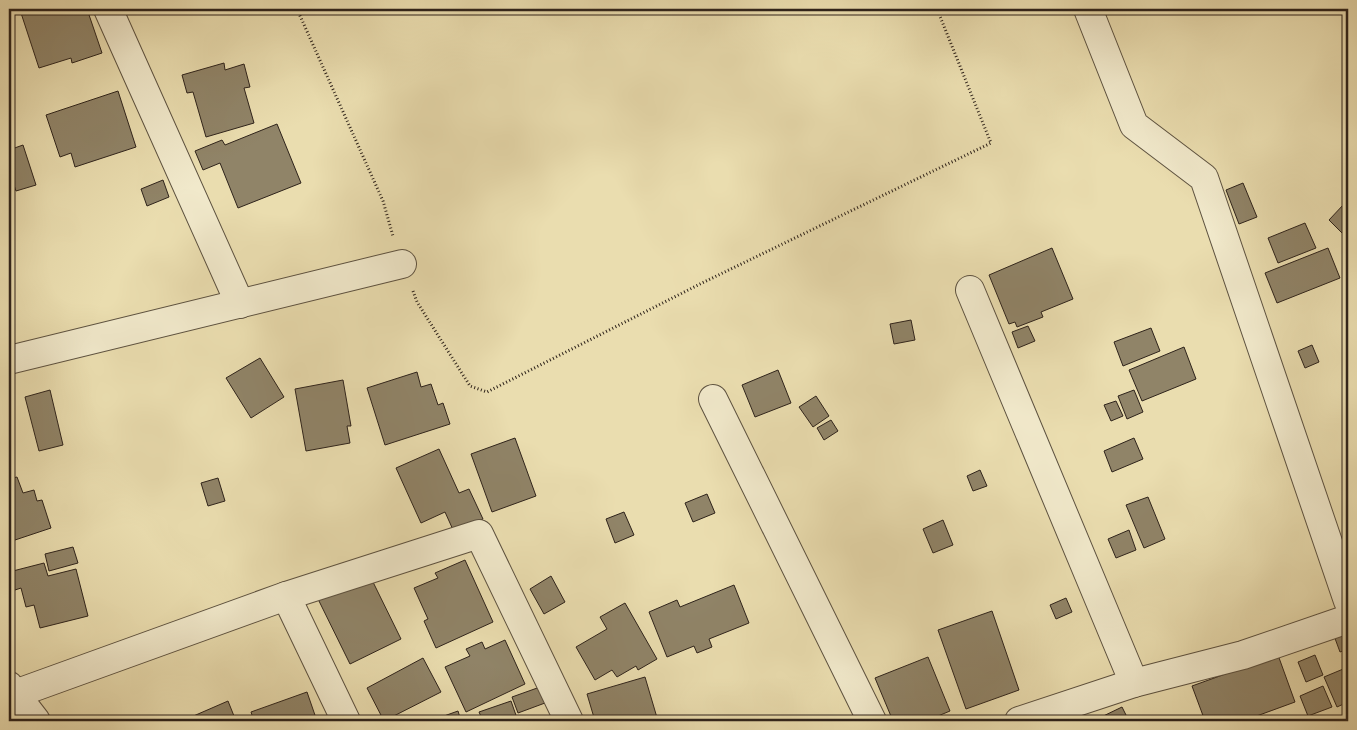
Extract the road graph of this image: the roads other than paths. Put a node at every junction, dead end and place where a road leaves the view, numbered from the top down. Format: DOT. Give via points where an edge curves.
graph roads {
  1 [pos="108,9"];
  2 [pos="1088,9"];
  3 [pos="402,264"];
  4 [pos="970,290"];
  5 [pos="240,304"];
  6 [pos="9,360"];
  7 [pos="713,399"];
  8 [pos="286,596"];
  9 [pos="1348,600"];
  10 [pos="1348,619"];
  11 [pos="1134,683"];
  12 [pos="12,690"];
  13 [pos="36,721"];
  14 [pos="346,721"];
  15 [pos="569,721"];
  16 [pos="872,721"];
  17 [pos="1019,721"];
  1 -- 5 [label="street"];
  2 -- 9 [label="street" via="1134,125 1204,178"];
  3 -- 5 [label="street"];
  4 -- 11 [label="street"];
  5 -- 6 [label="street"];
  7 -- 16 [label="street"];
  8 -- 12 [label="street"];
  8 -- 14 [label="street"];
  8 -- 15 [label="street" via="479,534"];
  10 -- 11 [label="street" via="1243,655"];
  11 -- 17 [label="street"];
  12 -- 13 [label="street"];
}
